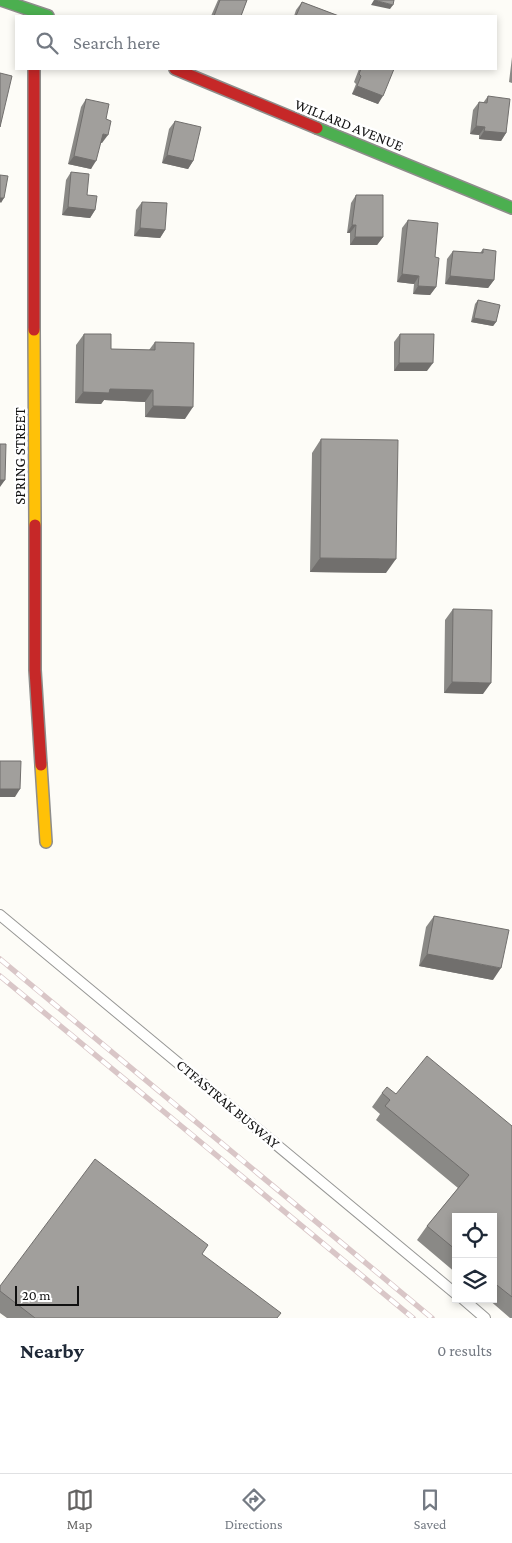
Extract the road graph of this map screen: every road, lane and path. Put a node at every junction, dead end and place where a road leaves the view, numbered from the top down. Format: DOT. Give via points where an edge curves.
graph roads {
  1 [pos="2,0"];
  2 [pos="45,15"];
  3 [pos="34,70"];
  4 [pos="177,70"];
  5 [pos="512,208"];
  6 [pos="46,842"];
  7 [pos="0,915"];
  8 [pos="452,1291"];
  9 [pos="468,1303"];
  10 [pos="485,1318"];
  1 -- 2 [label="street"];
  3 -- 6 [label="street, SPRING STREET" via="35,670"];
  4 -- 5 [label="street, WILLARD AVENUE"];
  7 -- 8 [label="lane, CTFASTRAK BUSWAY"];
  9 -- 10 [label="lane"];
}
